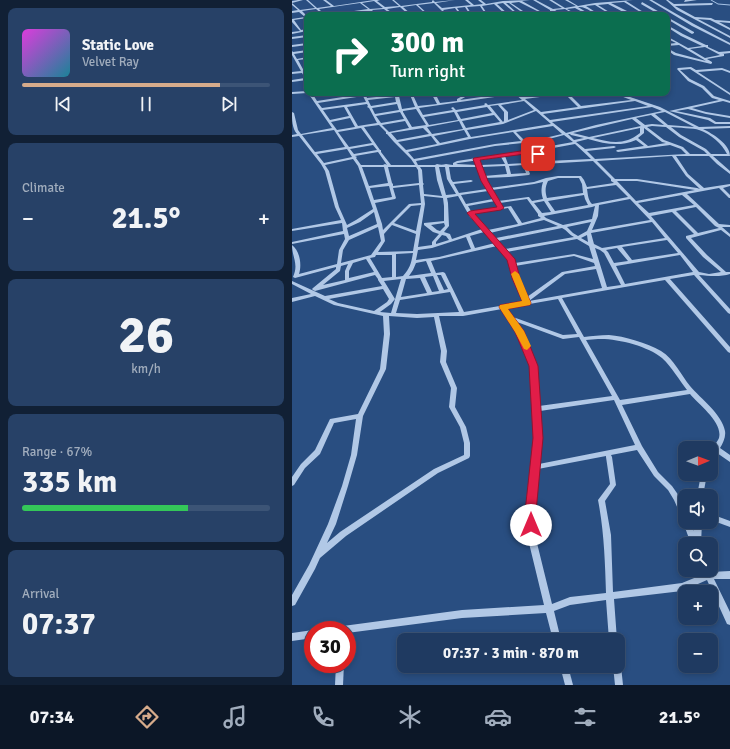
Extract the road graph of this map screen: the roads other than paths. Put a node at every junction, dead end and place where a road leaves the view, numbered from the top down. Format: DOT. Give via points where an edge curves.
graph roads {
  1 [pos="302,0"];
  2 [pos="307,0"];
  3 [pos="324,0"];
  4 [pos="342,0"];
  5 [pos="379,0"];
  6 [pos="393,0"];
  7 [pos="412,0"];
  8 [pos="431,0"];
  9 [pos="449,0"];
  10 [pos="454,0"];
  11 [pos="466,0"];
  12 [pos="479,0"];
  13 [pos="499,0"];
  14 [pos="529,0"];
  15 [pos="534,0"];
  16 [pos="550,0"];
  17 [pos="566,0"];
  18 [pos="604,0"];
  19 [pos="625,0"];
  20 [pos="632,0"];
  21 [pos="650,0"];
  22 [pos="667,0"];
  23 [pos="685,0"];
  24 [pos="696,0"];
  25 [pos="375,1"];
  26 [pos="518,1"];
  27 [pos="592,1"];
  28 [pos="616,1"];
  29 [pos="586,2"];
  30 [pos="654,2"];
  31 [pos="292,3"];
  32 [pos="361,3"];
  33 [pos="435,3"];
  34 [pos="504,3"];
  35 [pos="510,3"];
  36 [pos="609,3"];
  37 [pos="642,3"];
  38 [pos="495,4"];
  39 [pos="596,4"];
  40 [pos="638,4"];
  41 [pos="658,4"];
  42 [pos="672,4"];
  43 [pos="712,4"];
  44 [pos="348,5"];
  45 [pos="418,5"];
  46 [pos="486,5"];
  47 [pos="590,5"];
  48 [pos="631,5"];
  49 [pos="332,6"];
  50 [pos="474,6"];
  51 [pos="481,6"];
  52 [pos="576,6"];
  53 [pos="582,6"];
  54 [pos="403,7"];
  55 [pos="458,7"];
  56 [pos="466,7"];
  57 [pos="316,8"];
  58 [pos="563,8"];
  59 [pos="386,9"];
  60 [pos="442,9"];
  61 [pos="370,10"];
  62 [pos="552,10"];
  63 [pos="300,11"];
  64 [pos="292,12"];
  65 [pos="322,12"];
  66 [pos="340,12"];
  67 [pos="358,12"];
  68 [pos="372,12"];
  69 [pos="390,12"];
  70 [pos="408,12"];
  71 [pos="425,12"];
  72 [pos="444,12"];
  73 [pos="460,12"];
  74 [pos="469,12"];
  75 [pos="485,12"];
  76 [pos="504,12"];
  77 [pos="514,12"];
  78 [pos="523,12"];
  79 [pos="539,12"];
  80 [pos="556,12"];
  81 [pos="571,12"];
  82 [pos="585,12"];
  83 [pos="593,12"];
  84 [pos="608,12"];
  85 [pos="626,12"];
  86 [pos="642,12"];
  87 [pos="657,12"];
  88 [pos="304,14"];
  89 [pos="680,17"];
  90 [pos="304,18"];
  91 [pos="695,18"];
  92 [pos="292,20"];
  93 [pos="670,20"];
  94 [pos="670,20"];
  95 [pos="714,20"];
  96 [pos="730,22"];
  97 [pos="682,26"];
  98 [pos="670,27"];
  99 [pos="670,28"];
  100 [pos="730,29"];
  101 [pos="300,30"];
  102 [pos="304,30"];
  103 [pos="704,32"];
  104 [pos="292,33"];
  105 [pos="692,33"];
  106 [pos="680,35"];
  107 [pos="304,37"];
  108 [pos="730,37"];
  109 [pos="292,38"];
  110 [pos="670,38"];
  111 [pos="672,40"];
  112 [pos="304,44"];
  113 [pos="679,44"];
  114 [pos="730,44"];
  115 [pos="670,45"];
  116 [pos="292,46"];
  117 [pos="706,46"];
  118 [pos="688,49"];
  119 [pos="304,51"];
  120 [pos="670,51"];
  121 [pos="292,52"];
  122 [pos="730,52"];
  123 [pos="720,53"];
  124 [pos="304,59"];
  125 [pos="705,59"];
  126 [pos="297,61"];
  127 [pos="292,62"];
  128 [pos="303,71"];
  129 [pos="695,71"];
  130 [pos="730,72"];
  131 [pos="292,73"];
  132 [pos="304,79"];
  133 [pos="292,81"];
  134 [pos="730,90"];
  135 [pos="725,91"];
  136 [pos="304,92"];
  137 [pos="292,93"];
  138 [pos="730,94"];
  139 [pos="312,96"];
  140 [pos="390,96"];
  141 [pos="397,96"];
  142 [pos="415,96"];
  143 [pos="434,96"];
  144 [pos="466,96"];
  145 [pos="499,96"];
  146 [pos="520,96"];
  147 [pos="543,96"];
  148 [pos="569,96"];
  149 [pos="626,96"];
  150 [pos="629,96"];
  151 [pos="382,98"];
  152 [pos="366,99"];
  153 [pos="482,99"];
  154 [pos="524,99"];
  155 [pos="636,99"];
  156 [pos="722,100"];
  157 [pos="316,102"];
  158 [pos="730,102"];
  159 [pos="398,103"];
  160 [pos="451,103"];
  161 [pos="499,104"];
  162 [pos="439,105"];
  163 [pos="345,106"];
  164 [pos="488,106"];
  165 [pos="654,106"];
  166 [pos="586,107"];
  167 [pos="688,107"];
  168 [pos="417,108"];
  169 [pos="581,108"];
  170 [pos="322,109"];
  171 [pos="536,110"];
  172 [pos="401,111"];
  173 [pos="455,111"];
  174 [pos="668,112"];
  175 [pos="292,113"];
  176 [pos="540,113"];
  177 [pos="495,114"];
  178 [pos="652,114"];
  179 [pos="374,115"];
  180 [pos="596,115"];
  181 [pos="422,116"];
  182 [pos="351,117"];
  183 [pos="730,117"];
  184 [pos="474,118"];
  185 [pos="633,118"];
  186 [pos="405,120"];
  187 [pos="459,120"];
  188 [pos="330,121"];
  189 [pos="549,121"];
  190 [pos="504,122"];
  191 [pos="294,123"];
  192 [pos="379,124"];
  193 [pos="730,124"];
  194 [pos="554,125"];
  195 [pos="426,126"];
  196 [pos="359,127"];
  197 [pos="478,127"];
  198 [pos="643,127"];
  199 [pos="730,127"];
  200 [pos="412,128"];
  201 [pos="669,128"];
  202 [pos="697,128"];
  203 [pos="464,129"];
  204 [pos="336,130"];
  205 [pos="621,131"];
  206 [pos="514,132"];
  207 [pos="387,133"];
  208 [pos="440,133"];
  209 [pos="566,134"];
  210 [pos="300,135"];
  211 [pos="430,135"];
  212 [pos="292,136"];
  213 [pos="469,138"];
  214 [pos="590,138"];
  215 [pos="635,139"];
  216 [pos="395,141"];
  217 [pos="524,141"];
  218 [pos="447,142"];
  219 [pos="575,142"];
  220 [pos="610,143"];
  221 [pos="374,144"];
  222 [pos="438,144"];
  223 [pos="672,144"];
  224 [pos="654,146"];
  225 [pos="349,147"];
  226 [pos="614,147"];
  227 [pos="647,147"];
  228 [pos="478,148"];
  229 [pos="584,150"];
  230 [pos="380,151"];
  231 [pos="406,151"];
  232 [pos="534,151"];
  233 [pos="618,151"];
  234 [pos="314,153"];
  235 [pos="444,154"];
  236 [pos="502,155"];
  237 [pos="689,155"];
  238 [pos="710,155"];
  239 [pos="729,155"];
  240 [pos="354,156"];
  241 [pos="494,156"];
  242 [pos="665,156"];
  243 [pos="673,156"];
  244 [pos="488,157"];
  245 [pos="477,159"];
  246 [pos="624,159"];
  247 [pos="414,160"];
  248 [pos="593,160"];
  249 [pos="323,164"];
  250 [pos="525,164"];
  251 [pos="546,164"];
  252 [pos="387,165"];
  253 [pos="418,165"];
  254 [pos="437,165"];
  255 [pos="498,165"];
  256 [pos="507,165"];
  257 [pos="360,166"];
  258 [pos="447,166"];
  259 [pos="455,166"];
  260 [pos="479,166"];
  261 [pos="730,173"];
  262 [pos="509,176"];
  263 [pos="483,178"];
  264 [pos="547,179"];
  265 [pos="612,180"];
  266 [pos="471,181"];
  267 [pos="453,183"];
  268 [pos="422,184"];
  269 [pos="617,184"];
  270 [pos="730,185"];
  271 [pos="391,186"];
  272 [pos="368,187"];
  273 [pos="720,187"];
  274 [pos="586,188"];
  275 [pos="702,189"];
  276 [pos="489,190"];
  277 [pos="683,193"];
  278 [pos="585,194"];
  279 [pos="424,195"];
  280 [pos="458,195"];
  281 [pos="444,197"];
  282 [pos="730,197"];
  283 [pos="545,200"];
  284 [pos="633,200"];
  285 [pos="496,201"];
  286 [pos="372,202"];
  287 [pos="530,202"];
  288 [pos="423,204"];
  289 [pos="597,204"];
  290 [pos="465,205"];
  291 [pos="592,206"];
  292 [pos="696,206"];
  293 [pos="501,208"];
  294 [pos="375,209"];
  295 [pos="672,210"];
  296 [pos="470,213"];
  297 [pos="554,213"];
  298 [pos="647,215"];
  299 [pos="542,217"];
  300 [pos="343,220"];
  301 [pos="593,220"];
  302 [pos="652,221"];
  303 [pos="446,222"];
  304 [pos="380,224"];
  305 [pos="392,224"];
  306 [pos="427,224"];
  307 [pos="521,224"];
  308 [pos="420,225"];
  309 [pos="717,225"];
  310 [pos="562,226"];
  311 [pos="730,226"];
  312 [pos="722,229"];
  313 [pos="292,230"];
  314 [pos="345,230"];
  315 [pos="486,231"];
  316 [pos="590,232"];
  317 [pos="382,233"];
  318 [pos="418,233"];
  319 [pos="441,234"];
  320 [pos="696,234"];
  321 [pos="467,236"];
  322 [pos="730,236"];
  323 [pos="577,237"];
  324 [pos="347,239"];
  325 [pos="667,239"];
  326 [pos="451,240"];
  327 [pos="497,242"];
  328 [pos="292,245"];
  329 [pos="434,245"];
  330 [pos="592,246"];
  331 [pos="618,246"];
  332 [pos="602,249"];
  333 [pos="474,250"];
  334 [pos="415,251"];
  335 [pos="504,251"];
  336 [pos="394,253"];
  337 [pos="376,254"];
  338 [pos="680,254"];
  339 [pos="368,258"];
  340 [pos="428,260"];
  341 [pos="414,262"];
  342 [pos="631,262"];
  343 [pos="351,263"];
  344 [pos="597,264"];
  345 [pos="513,265"];
  346 [pos="613,265"];
  347 [pos="339,266"];
  348 [pos="376,273"];
  349 [pos="696,273"];
  350 [pos="728,273"];
  351 [pos="434,274"];
  352 [pos="422,276"];
  353 [pos="404,278"];
  354 [pos="666,278"];
  355 [pos="394,279"];
  356 [pos="293,280"];
  357 [pos="380,280"];
  358 [pos="347,281"];
  359 [pos="624,286"];
  360 [pos="383,287"];
  361 [pos="605,289"];
  362 [pos="452,290"];
  363 [pos="314,291"];
  364 [pos="442,292"];
  365 [pos="430,294"];
  366 [pos="558,296"];
  367 [pos="324,298"];
  368 [pos="399,299"];
  369 [pos="292,300"];
  370 [pos="526,301"];
  371 [pos="503,307"];
  372 [pos="730,312"];
  373 [pos="375,313"];
  374 [pos="463,314"];
  375 [pos="390,315"];
  376 [pos="436,316"];
  377 [pos="510,317"];
  378 [pos="581,337"];
  379 [pos="730,351"];
  380 [pos="691,392"];
  381 [pos="617,400"];
  382 [pos="537,409"];
  383 [pos="360,416"];
  384 [pos="718,445"];
  385 [pos="639,447"];
  386 [pos="718,450"];
  387 [pos="609,457"];
  388 [pos="730,459"];
  389 [pos="535,467"];
  390 [pos="292,483"];
  391 [pos="678,500"];
  392 [pos="718,520"];
  393 [pos="730,524"];
  394 [pos="318,555"];
  395 [pos="718,574"];
  396 [pos="730,575"];
  397 [pos="701,577"];
  398 [pos="710,577"];
  399 [pos="610,595"];
  400 [pos="292,602"];
  401 [pos="548,608"];
  402 [pos="730,621"];
  403 [pos="356,628"];
  404 [pos="554,633"];
  405 [pos="612,633"];
  406 [pos="304,635"];
  407 [pos="292,637"];
  408 [pos="340,673"];
  409 [pos="566,673"];
  410 [pos="617,673"];
  411 [pos="339,685"];
  412 [pos="569,685"];
  413 [pos="618,685"];
  1 -- 31 [label="street"];
  2 -- 57 [label="street"];
  3 -- 49 [label="street"];
  4 -- 44 [label="street"];
  5 -- 25 [label="street"];
  6 -- 54 [label="street"];
  7 -- 45 [label="street"];
  8 -- 33 [label="street"];
  9 -- 10 [label="street"];
  9 -- 33 [label="street"];
  9 -- 55 [label="street"];
  11 -- 50 [label="street"];
  12 -- 46 [label="street"];
  13 -- 34 [label="street"];
  14 -- 26 [label="street"];
  15 -- 62 [label="street"];
  16 -- 58 [label="street"];
  17 -- 52 [label="street"];
  18 -- 36 [label="street"];
  19 -- 20 [label="street"];
  19 -- 28 [label="street"];
  19 -- 48 [label="street"];
  20 -- 40 [label="street"];
  21 -- 30 [label="street"];
  22 -- 42 [label="street"];
  23 -- 24 [label="street"];
  23 -- 42 [label="street"];
  25 -- 32 [label="street"];
  25 -- 59 [label="street"];
  26 -- 35 [label="street"];
  26 -- 79 [label="street"];
  27 -- 39 [label="street"];
  28 -- 36 [label="street"];
  29 -- 47 [label="street"];
  30 -- 37 [label="street"];
  30 -- 41 [label="street"];
  31 -- 63 [label="street"];
  32 -- 44 [label="street"];
  32 -- 61 [label="street"];
  33 -- 45 [label="street"];
  33 -- 60 [label="street"];
  34 -- 35 [label="street"];
  34 -- 38 [label="street"];
  34 -- 77 [label="street"];
  35 -- 78 [label="street"];
  36 -- 39 [label="street"];
  36 -- 85 [label="street"];
  37 -- 40 [label="street"];
  37 -- 87 [label="street"];
  38 -- 46 [label="street"];
  38 -- 76 [label="street"];
  39 -- 47 [label="street"];
  39 -- 84 [label="street"];
  40 -- 48 [label="street"];
  41 -- 42 [label="street"];
  41 -- 89 [label="street"];
  42 -- 43 [label="street"];
  42 -- 91 [label="street"];
  44 -- 49 [label="street"];
  44 -- 67 [label="street"];
  45 -- 54 [label="street"];
  45 -- 71 [label="street"];
  46 -- 51 [label="street"];
  47 -- 53 [label="street"];
  48 -- 86 [label="street"];
  49 -- 57 [label="street"];
  49 -- 66 [label="street"];
  50 -- 51 [label="street"];
  50 -- 56 [label="street"];
  51 -- 75 [label="street"];
  52 -- 53 [label="street"];
  52 -- 58 [label="street"];
  52 -- 82 [label="street"];
  53 -- 83 [label="street"];
  54 -- 59 [label="street"];
  54 -- 70 [label="street"];
  55 -- 56 [label="street"];
  55 -- 60 [label="street"];
  55 -- 73 [label="street"];
  56 -- 74 [label="street"];
  57 -- 63 [label="street"];
  57 -- 65 [label="street"];
  58 -- 62 [label="street"];
  58 -- 81 [label="street"];
  59 -- 61 [label="street"];
  59 -- 69 [label="street"];
  60 -- 72 [label="street"];
  61 -- 67 [label="street"];
  61 -- 68 [label="street"];
  62 -- 79 [label="street"];
  62 -- 80 [label="street"];
  63 -- 64 [label="street"];
  63 -- 88 [label="street"];
  89 -- 93 [label="street"];
  89 -- 103 [label="street"];
  90 -- 92 [label="street"];
  91 -- 95 [label="street"];
  91 -- 108 [label="street"];
  92 -- 101 [label="street"];
  94 -- 97 [label="street"];
  95 -- 96 [label="street"];
  95 -- 100 [label="street"];
  97 -- 98 [label="street"];
  97 -- 105 [label="street"];
  99 -- 106 [label="street"];
  101 -- 102 [label="street"];
  101 -- 104 [label="street"];
  103 -- 105 [label="street"];
  103 -- 114 [label="street"];
  105 -- 106 [label="street"];
  106 -- 117 [label="street"];
  107 -- 109 [label="street"];
  110 -- 111 [label="street"];
  111 -- 113 [label="street"];
  112 -- 116 [label="street"];
  113 -- 115 [label="street"];
  113 -- 118 [label="street"];
  117 -- 118 [label="street"];
  117 -- 123 [label="street"];
  118 -- 125 [label="street"];
  119 -- 121 [label="street"];
  120 -- 125 [label="street" via="711,63"];
  121 -- 126 [label="street"];
  122 -- 123 [label="street"];
  123 -- 125 [label="street" via="723,55"];
  124 -- 126 [label="street"];
  126 -- 127 [label="street"];
  126 -- 128 [label="street"];
  128 -- 131 [label="street"];
  129 -- 130 [label="street"];
  129 -- 135 [label="street"];
  129 -- 156 [label="street" via="691,68 678,69 689,80"];
  132 -- 133 [label="street"];
  134 -- 135 [label="street"];
  135 -- 138 [label="street"];
  136 -- 137 [label="street"];
  139 -- 157 [label="street"];
  140 -- 151 [label="street"];
  141 -- 159 [label="street"];
  142 -- 168 [label="street"];
  143 -- 162 [label="street"];
  144 -- 160 [label="street"];
  145 -- 153 [label="street"];
  146 -- 154 [label="street"];
  147 -- 154 [label="street"];
  148 -- 169 [label="street"];
  149 -- 155 [label="street"];
  150 -- 155 [label="street"];
  151 -- 152 [label="street"];
  152 -- 157 [label="street"];
  152 -- 159 [label="street"];
  152 -- 163 [label="street"];
  152 -- 179 [label="street"];
  153 -- 160 [label="street"];
  153 -- 164 [label="street"];
  154 -- 161 [label="street"];
  154 -- 171 [label="street"];
  155 -- 165 [label="street"];
  155 -- 166 [label="street"];
  156 -- 158 [label="street"];
  156 -- 167 [label="street"];
  157 -- 170 [label="street"];
  159 -- 172 [label="street"];
  160 -- 162 [label="street"];
  160 -- 173 [label="street"];
  161 -- 164 [label="street"];
  161 -- 190 [label="street" via="506,112"];
  162 -- 168 [label="street"];
  163 -- 170 [label="street"];
  163 -- 182 [label="street"];
  164 -- 173 [label="street"];
  164 -- 177 [label="street"];
  165 -- 174 [label="street"];
  165 -- 180 [label="street"];
  166 -- 169 [label="street"];
  166 -- 180 [label="street"];
  167 -- 174 [label="street"];
  167 -- 183 [label="street"];
  168 -- 172 [label="street"];
  168 -- 181 [label="street"];
  169 -- 176 [label="street"];
  170 -- 188 [label="street"];
  171 -- 176 [label="street"];
  171 -- 190 [label="street"];
  172 -- 179 [label="street"];
  172 -- 186 [label="street"];
  173 -- 181 [label="street"];
  173 -- 187 [label="street"];
  174 -- 178 [label="street"];
  174 -- 193 [label="street"];
  174 -- 202 [label="street"];
  175 -- 191 [label="street"];
  176 -- 189 [label="street"];
  177 -- 184 [label="street"];
  177 -- 190 [label="street"];
  178 -- 185 [label="street"];
  178 -- 201 [label="street"];
  179 -- 192 [label="street"];
  180 -- 189 [label="street"];
  181 -- 195 [label="street"];
  182 -- 188 [label="street"];
  182 -- 196 [label="street"];
  184 -- 187 [label="street"];
  184 -- 197 [label="street"];
  185 -- 198 [label="street"];
  185 -- 209 [label="street"];
  186 -- 192 [label="street"];
  186 -- 200 [label="street"];
  187 -- 195 [label="street"];
  187 -- 203 [label="street"];
  188 -- 204 [label="street"];
  189 -- 194 [label="street"];
  190 -- 197 [label="street"];
  191 -- 210 [label="street"];
  192 -- 196 [label="street"];
  192 -- 207 [label="street"];
  194 -- 206 [label="street"];
  194 -- 209 [label="street"];
  195 -- 200 [label="street"];
  195 -- 211 [label="street"];
  196 -- 204 [label="street"];
  196 -- 221 [label="street"];
  197 -- 203 [label="street"];
  198 -- 201 [label="street" via="654,125"];
  198 -- 205 [label="street"];
  198 -- 215 [label="street" via="642,133"];
  198 -- 223 [label="street"];
  199 -- 202 [label="street"];
  200 -- 207 [label="street"];
  201 -- 202 [label="street"];
  201 -- 238 [label="street"];
  202 -- 239 [label="street" via="709,133 725,146"];
  203 -- 208 [label="street"];
  203 -- 213 [label="street"];
  204 -- 210 [label="street"];
  204 -- 225 [label="street"];
  205 -- 214 [label="street"];
  205 -- 215 [label="street"];
  206 -- 213 [label="street"];
  206 -- 217 [label="street"];
  207 -- 216 [label="street"];
  208 -- 211 [label="street"];
  208 -- 218 [label="street"];
  209 -- 214 [label="street"];
  209 -- 217 [label="street"];
  209 -- 219 [label="street"];
  210 -- 212 [label="street"];
  210 -- 234 [label="street"];
  211 -- 216 [label="street"];
  211 -- 222 [label="street"];
  213 -- 218 [label="street"];
  213 -- 228 [label="street"];
  214 -- 219 [label="street"];
  214 -- 220 [label="street"];
  215 -- 220 [label="street" via="620,144"];
  215 -- 227 [label="street"];
  216 -- 231 [label="street"];
  217 -- 228 [label="street"];
  217 -- 232 [label="street"];
  218 -- 222 [label="street"];
  219 -- 229 [label="street"];
  219 -- 232 [label="street"];
  220 -- 226 [label="street"];
  221 -- 225 [label="street"];
  221 -- 230 [label="street"];
  222 -- 231 [label="street"];
  222 -- 235 [label="street"];
  223 -- 224 [label="street"];
  223 -- 237 [label="street" via="682,148"];
  224 -- 227 [label="street"];
  224 -- 242 [label="street"];
  225 -- 234 [label="street"];
  225 -- 240 [label="street"];
  226 -- 229 [label="street"];
  226 -- 233 [label="street"];
  227 -- 233 [label="street"];
  228 -- 235 [label="street"];
  228 -- 244 [label="street"];
  229 -- 248 [label="street"];
  230 -- 240 [label="street"];
  230 -- 252 [label="street"];
  231 -- 247 [label="street"];
  232 -- 236 [label="street"];
  232 -- 251 [label="street"];
  233 -- 246 [label="street"];
  234 -- 249 [label="street"];
  235 -- 247 [label="street"];
  236 -- 241 [label="street"];
  236 -- 256 [label="street"];
  237 -- 238 [label="street"];
  237 -- 243 [label="street"];
  238 -- 239 [label="street"];
  238 -- 261 [label="street"];
  240 -- 249 [label="street"];
  240 -- 257 [label="street"];
  241 -- 244 [label="street"];
  241 -- 255 [label="street"];
  242 -- 243 [label="street"];
  242 -- 246 [label="street"];
  243 -- 275 [label="street" via="687,175"];
  244 -- 245 [label="street"];
  245 -- 259 [label="street" via="457,162"];
  245 -- 260 [label="street"];
  246 -- 248 [label="street"];
  247 -- 253 [label="street"];
  248 -- 251 [label="street"];
  248 -- 265 [label="street"];
  249 -- 300 [label="street"];
  250 -- 251 [label="street"];
  250 -- 256 [label="street"];
  250 -- 262 [label="street" via="528,174"];
  252 -- 253 [label="street"];
  252 -- 257 [label="street"];
  252 -- 271 [label="street"];
  253 -- 254 [label="street"];
  253 -- 268 [label="street"];
  254 -- 258 [label="street"];
  254 -- 281 [label="street"];
  255 -- 256 [label="street"];
  255 -- 260 [label="street"];
  256 -- 262 [label="street"];
  257 -- 272 [label="street"];
  258 -- 259 [label="street"];
  258 -- 267 [label="street" via="449,179"];
  259 -- 260 [label="street"];
  260 -- 263 [label="street"];
  262 -- 263 [label="street"];
  263 -- 276 [label="street"];
  264 -- 274 [label="street" via="581,177"];
  264 -- 276 [label="street"];
  264 -- 283 [label="street" via="543,189"];
  265 -- 269 [label="street"];
  265 -- 275 [label="street" via="637,180"];
  266 -- 267 [label="street"];
  267 -- 280 [label="street"];
  268 -- 271 [label="street"];
  268 -- 279 [label="street"];
  269 -- 274 [label="street"];
  269 -- 284 [label="street"];
  270 -- 273 [label="street"];
  271 -- 272 [label="street"];
  271 -- 286 [label="street" via="394,199"];
  272 -- 286 [label="street"];
  273 -- 275 [label="street"];
  273 -- 282 [label="street"];
  274 -- 278 [label="street"];
  275 -- 277 [label="street"];
  276 -- 280 [label="street"];
  276 -- 285 [label="street"];
  277 -- 284 [label="street"];
  277 -- 292 [label="street"];
  278 -- 283 [label="street"];
  278 -- 291 [label="street"];
  279 -- 281 [label="street"];
  279 -- 288 [label="street"];
  280 -- 281 [label="street"];
  280 -- 290 [label="street"];
  281 -- 303 [label="street"];
  283 -- 287 [label="street"];
  283 -- 297 [label="street"];
  284 -- 289 [label="street"];
  284 -- 298 [label="street"];
  285 -- 287 [label="street" via="526,198"];
  285 -- 290 [label="street"];
  285 -- 293 [label="street"];
  286 -- 294 [label="street"];
  287 -- 299 [label="street"];
  288 -- 305 [label="street" via="410,205"];
  288 -- 308 [label="street"];
  289 -- 291 [label="street"];
  289 -- 301 [label="street"];
  290 -- 296 [label="street"];
  291 -- 297 [label="street"];
  292 -- 295 [label="street"];
  292 -- 309 [label="street"];
  293 -- 296 [label="street"];
  293 -- 307 [label="street" via="509,207"];
  294 -- 304 [label="street"];
  294 -- 314 [label="street"];
  295 -- 298 [label="street"];
  295 -- 320 [label="street"];
  296 -- 315 [label="street"];
  297 -- 299 [label="street"];
  298 -- 302 [label="street"];
  299 -- 307 [label="street"];
  299 -- 310 [label="street"];
  300 -- 313 [label="street"];
  300 -- 314 [label="street"];
  301 -- 310 [label="street"];
  301 -- 316 [label="street"];
  302 -- 316 [label="street"];
  302 -- 325 [label="street"];
  303 -- 306 [label="street"];
  303 -- 319 [label="street" via="447,226"];
  304 -- 317 [label="street"];
  304 -- 324 [label="street"];
  305 -- 317 [label="street"];
  305 -- 318 [label="street"];
  306 -- 308 [label="street"];
  306 -- 319 [label="street"];
  307 -- 315 [label="street"];
  308 -- 318 [label="street"];
  309 -- 311 [label="street"];
  309 -- 312 [label="street"];
  310 -- 323 [label="street"];
  310 -- 327 [label="street"];
  312 -- 320 [label="street"];
  312 -- 322 [label="street"];
  314 -- 324 [label="street"];
  314 -- 328 [label="street"];
  315 -- 321 [label="street"];
  315 -- 327 [label="street"];
  316 -- 323 [label="street"];
  316 -- 330 [label="street"];
  317 -- 337 [label="street" via="383,241"];
  318 -- 334 [label="street"];
  319 -- 326 [label="street" via="448,235"];
  319 -- 329 [label="street"];
  320 -- 350 [label="street" via="688,237"];
  321 -- 326 [label="street"];
  321 -- 333 [label="street"];
  323 -- 330 [label="street"];
  323 -- 335 [label="street"];
  324 -- 347 [label="street" via="341,250"];
  325 -- 331 [label="street"];
  325 -- 338 [label="street"];
  326 -- 329 [label="street"];
  327 -- 333 [label="street"];
  327 -- 335 [label="street"];
  328 -- 356 [label="street" via="298,264"];
  329 -- 334 [label="street"];
  330 -- 332 [label="street"];
  330 -- 344 [label="street"];
  331 -- 332 [label="street"];
  331 -- 342 [label="street"];
  332 -- 346 [label="street"];
  333 -- 340 [label="street"];
  334 -- 336 [label="street"];
  334 -- 341 [label="street"];
  335 -- 345 [label="street"];
  336 -- 337 [label="street"];
  336 -- 355 [label="street"];
  337 -- 339 [label="street"];
  338 -- 342 [label="street"];
  338 -- 349 [label="street"];
  339 -- 343 [label="street"];
  339 -- 348 [label="street"];
  340 -- 341 [label="street"];
  340 -- 351 [label="street"];
  341 -- 353 [label="street" via="412,270"];
  342 -- 346 [label="street"];
  343 -- 347 [label="street"];
  343 -- 358 [label="street" via="347,271"];
  344 -- 345 [label="street" via="574,255"];
  344 -- 361 [label="street"];
  344 -- 370 [label="street" via="564,273"];
  345 -- 370 [label="street"];
  346 -- 359 [label="street"];
  347 -- 356 [label="street"];
  347 -- 363 [label="street" via="335,274"];
  348 -- 357 [label="street"];
  348 -- 358 [label="street"];
  349 -- 350 [label="street"];
  349 -- 354 [label="street"];
  349 -- 372 [label="street"];
  351 -- 352 [label="street"];
  351 -- 362 [label="street" via="444,273"];
  351 -- 364 [label="street"];
  352 -- 353 [label="street"];
  352 -- 365 [label="street"];
  353 -- 355 [label="street"];
  353 -- 368 [label="street"];
  354 -- 359 [label="street"];
  354 -- 379 [label="street"];
  355 -- 357 [label="street"];
  356 -- 363 [label="street"];
  357 -- 360 [label="street"];
  358 -- 363 [label="street"];
  359 -- 361 [label="street"];
  360 -- 367 [label="street"];
  360 -- 373 [label="street" via="392,299"];
  361 -- 366 [label="street"];
  362 -- 364 [label="street"];
  362 -- 374 [label="street"];
  363 -- 367 [label="street"];
  363 -- 369 [label="street"];
  364 -- 365 [label="street"];
  365 -- 368 [label="street"];
  366 -- 370 [label="street"];
  366 -- 378 [label="street"];
  367 -- 373 [label="street" via="343,307"];
  368 -- 375 [label="street"];
  370 -- 371 [label="street"];
  371 -- 374 [label="street"];
  371 -- 377 [label="street"];
  373 -- 375 [label="street"];
  374 -- 376 [label="street"];
  375 -- 376 [label="street"];
  375 -- 383 [label="street" via="383,369"];
  376 -- 394 [label="street" via="444,351 443,362 454,388 452,407 463,427 467,443 466,456 436,471 343,534"];
  377 -- 378 [label="street" via="563,337"];
  377 -- 382 [label="street" via="534,366"];
  378 -- 380 [label="street" via="609,337 659,353"];
  378 -- 381 [label="street"];
  380 -- 381 [label="street"];
  380 -- 384 [label="street" via="718,423 722,432"];
  381 -- 382 [label="street"];
  381 -- 385 [label="street"];
  382 -- 389 [label="street"];
  383 -- 390 [label="street" via="332,421 318,452 303,466"];
  383 -- 394 [label="street" via="354,455 345,486"];
  385 -- 389 [label="street"];
  385 -- 391 [label="street" via="656,474"];
  386 -- 388 [label="street"];
  387 -- 399 [label="street" via="613,485 601,500 606,526"];
  389 -- 401 [label="street" via="530,512 532,539"];
  392 -- 393 [label="street"];
  394 -- 400 [label="street"];
  395 -- 396 [label="street"];
  397 -- 399 [label="street" via="682,587"];
  398 -- 402 [label="street"];
  399 -- 401 [label="street" via="570,601"];
  399 -- 405 [label="street"];
  401 -- 403 [label="street" via="462,614"];
  401 -- 404 [label="street"];
  406 -- 407 [label="street"];
  408 -- 411 [label="street"];
  409 -- 412 [label="street"];
  410 -- 413 [label="street"];
}
